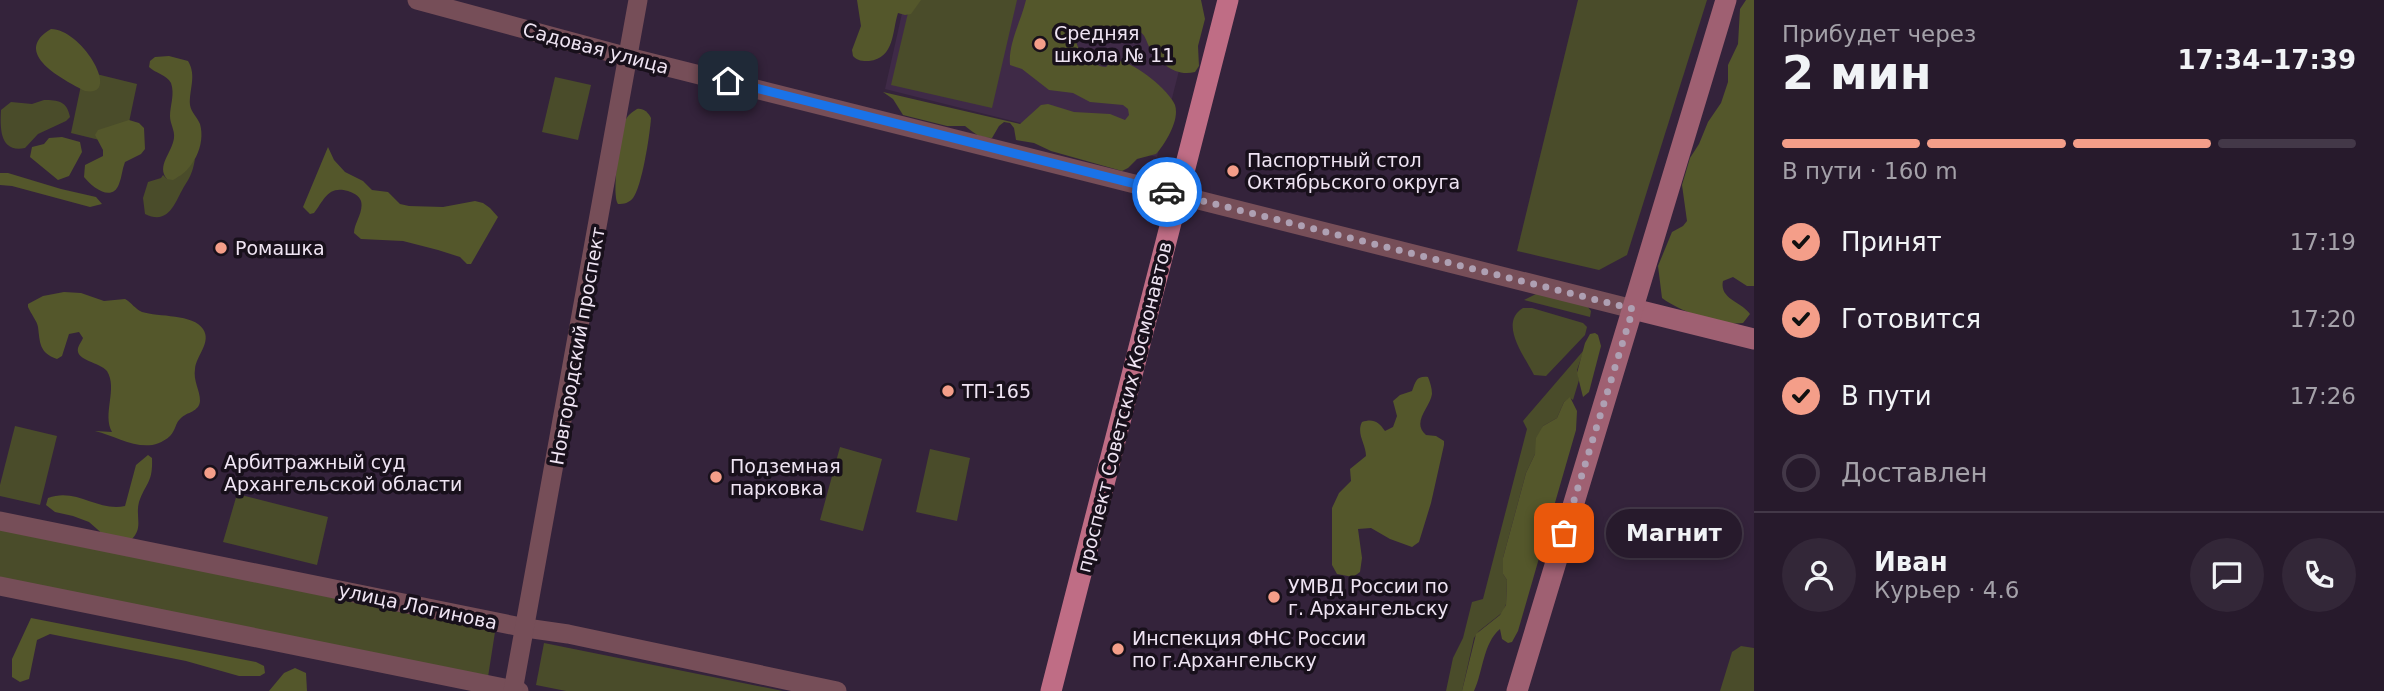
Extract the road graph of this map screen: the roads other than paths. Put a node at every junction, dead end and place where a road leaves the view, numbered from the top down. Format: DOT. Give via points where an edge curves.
graph roads {
  1 [pos="416,0"];
  2 [pos="638,0"];
  3 [pos="1228,0"];
  4 [pos="1726,0"];
  5 [pos="628,57"];
  6 [pos="1178,195"];
  7 [pos="1633,309"];
  8 [pos="1754,339"];
  9 [pos="0,521"];
  10 [pos="0,586"];
  11 [pos="526,628"];
  12 [pos="515,691"];
  13 [pos="837,691"];
  14 [pos="1051,691"];
  15 [pos="1517,691"];
  1 -- 5 [label="street, Садовая улица"];
  2 -- 5 [label="street, Новгородский проспект"];
  3 -- 6 [label="main road, проспект Советских Космонавтов"];
  4 -- 7 [label="main road"];
  5 -- 6 [label="street, Садовая улица"];
  5 -- 11 [label="street, Новгородский проспект"];
  6 -- 7 [label="street, Садовая улица"];
  6 -- 14 [label="main road, проспект Советских Космонавтов"];
  7 -- 8 [label="main road, Садовая улица"];
  7 -- 15 [label="main road"];
  9 -- 11 [label="street, улица Логинова"];
  10 -- 12 [label="street"];
  11 -- 12 [label="street, Новгородский проспект"];
  11 -- 13 [label="street, улица Логинова"];
}
